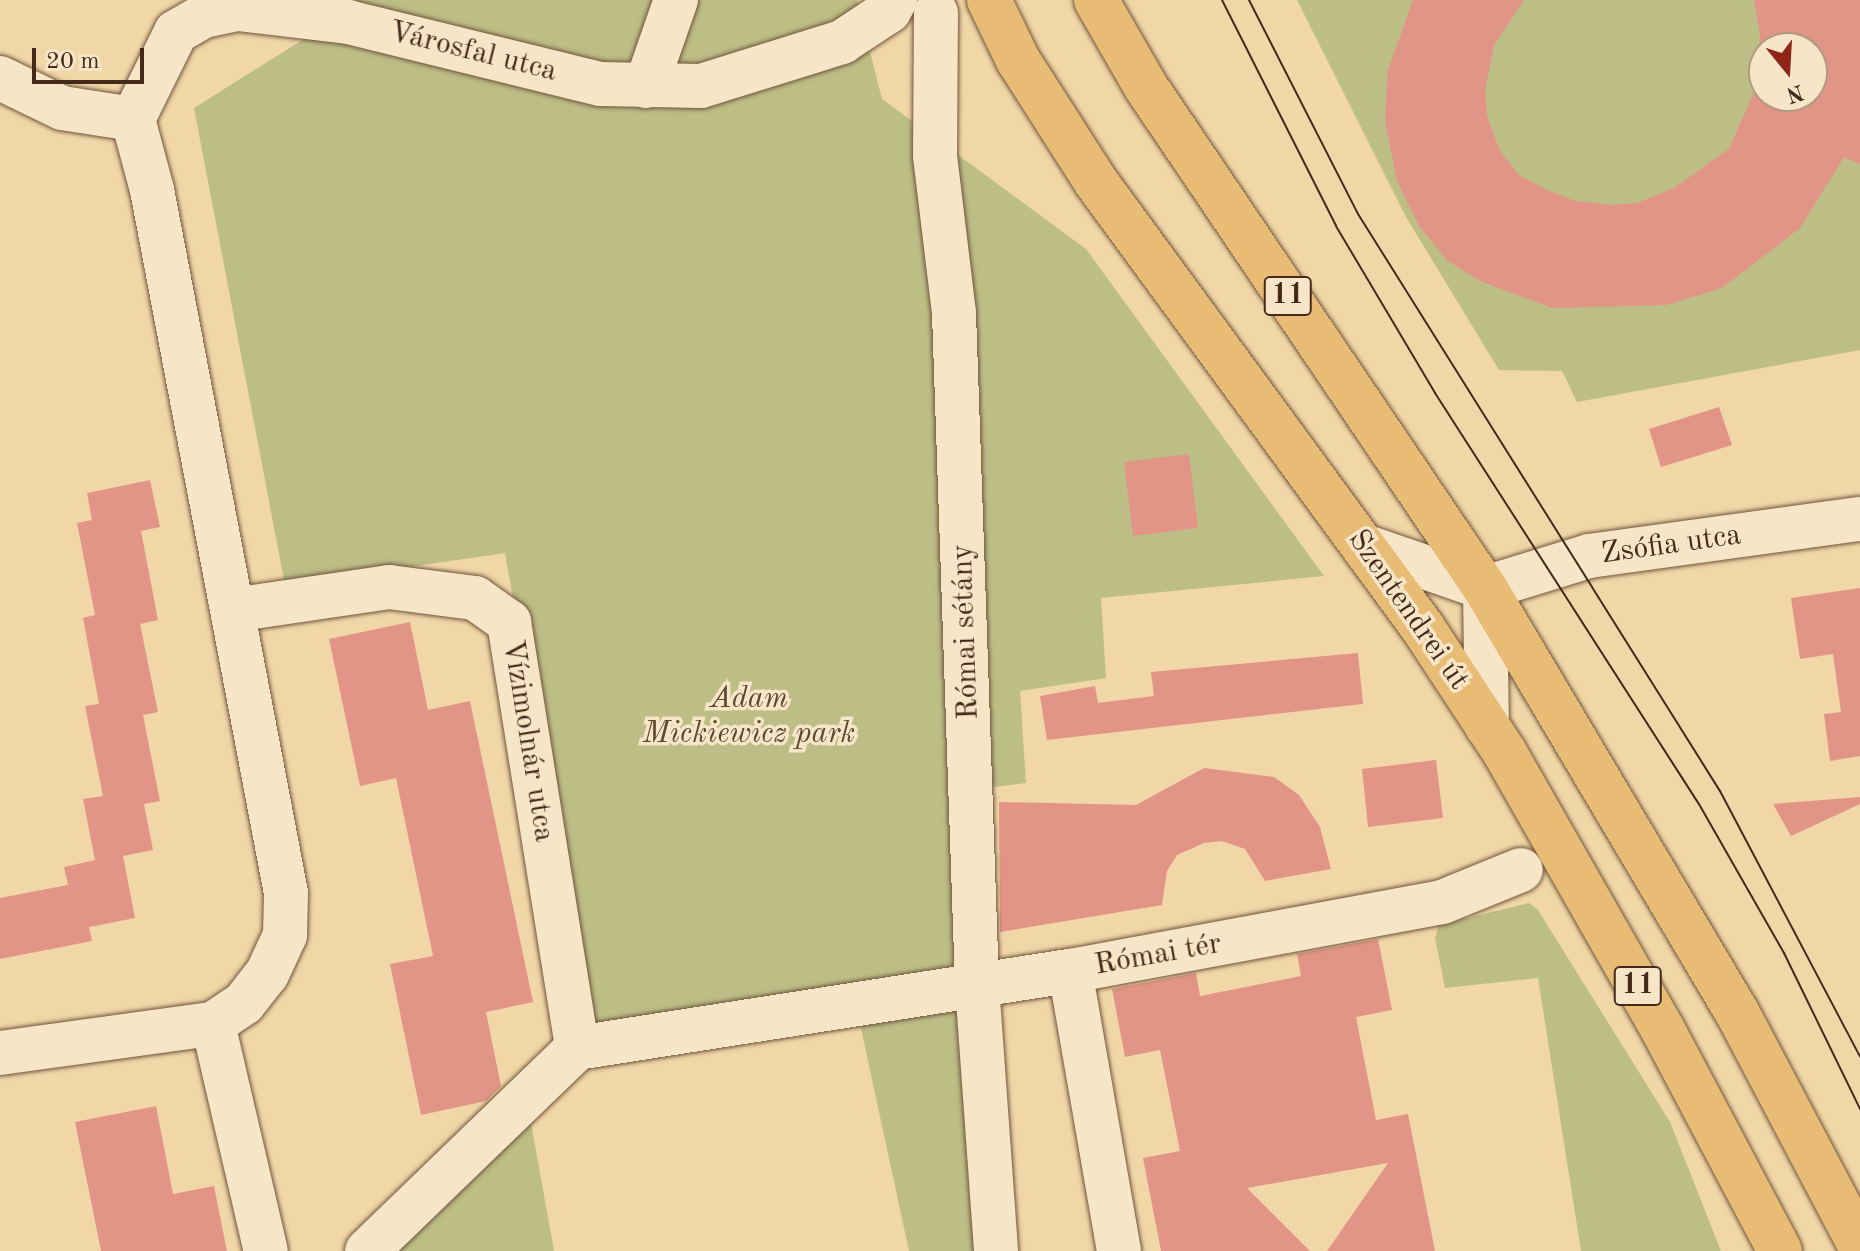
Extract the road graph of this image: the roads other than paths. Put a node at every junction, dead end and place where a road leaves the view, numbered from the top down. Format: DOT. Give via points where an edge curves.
graph roads {
  1 [pos="676,0"];
  2 [pos="895,0"];
  3 [pos="989,0"];
  4 [pos="1096,0"];
  5 [pos="936,13"];
  6 [pos="0,78"];
  7 [pos="646,86"];
  8 [pos="133,119"];
  9 [pos="1860,519"];
  10 [pos="1364,546"];
  11 [pos="1485,588"];
  12 [pos="233,610"];
  13 [pos="1487,726"];
  14 [pos="1521,870"];
  15 [pos="1070,971"];
  16 [pos="977,985"];
  17 [pos="213,1024"];
  18 [pos="577,1048"];
  19 [pos="0,1053"];
  20 [pos="1860,1245"];
  21 [pos="266,1251"];
  22 [pos="367,1251"];
  23 [pos="996,1251"];
  24 [pos="1119,1251"];
  25 [pos="1780,1251"];
  1 -- 7 [label="street"];
  2 -- 7 [label="street, Városfal utca" via="889,11 842,42 701,86"];
  3 -- 10 [label="main road, Szentendrei út / 11" via="1018,60 1096,182"];
  4 -- 11 [label="main road, 11" via="1146,87"];
  5 -- 16 [label="street, Római sétány" via="935,156 954,313"];
  6 -- 8 [label="street" via="62,108"];
  7 -- 8 [label="street, Városfal utca" via="601,84 348,22 238,9 204,16 176,32"];
  8 -- 12 [label="street" via="152,190"];
  9 -- 11 [label="street, Zsófia utca" via="1589,556"];
  10 -- 11 [label="street"];
  10 -- 13 [label="main road, Szentendrei út / 11"];
  11 -- 13 [label="street"];
  11 -- 20 [label="main road, 11" via="1731,1002"];
  12 -- 17 [label="street" via="286,893 285,935 260,984 244,1003"];
  12 -- 18 [label="street, Vízimolnár utca" via="389,587 475,598 509,622"];
  13 -- 25 [label="main road, Szentendrei út / 11" via="1663,1030"];
  14 -- 15 [label="street, Római tér" via="1442,902"];
  15 -- 16 [label="street"];
  15 -- 24 [label="street, Római tér"];
  16 -- 18 [label="street"];
  16 -- 23 [label="street, Római sétány"];
  17 -- 19 [label="street"];
  17 -- 21 [label="street"];
  18 -- 22 [label="street"];
}
